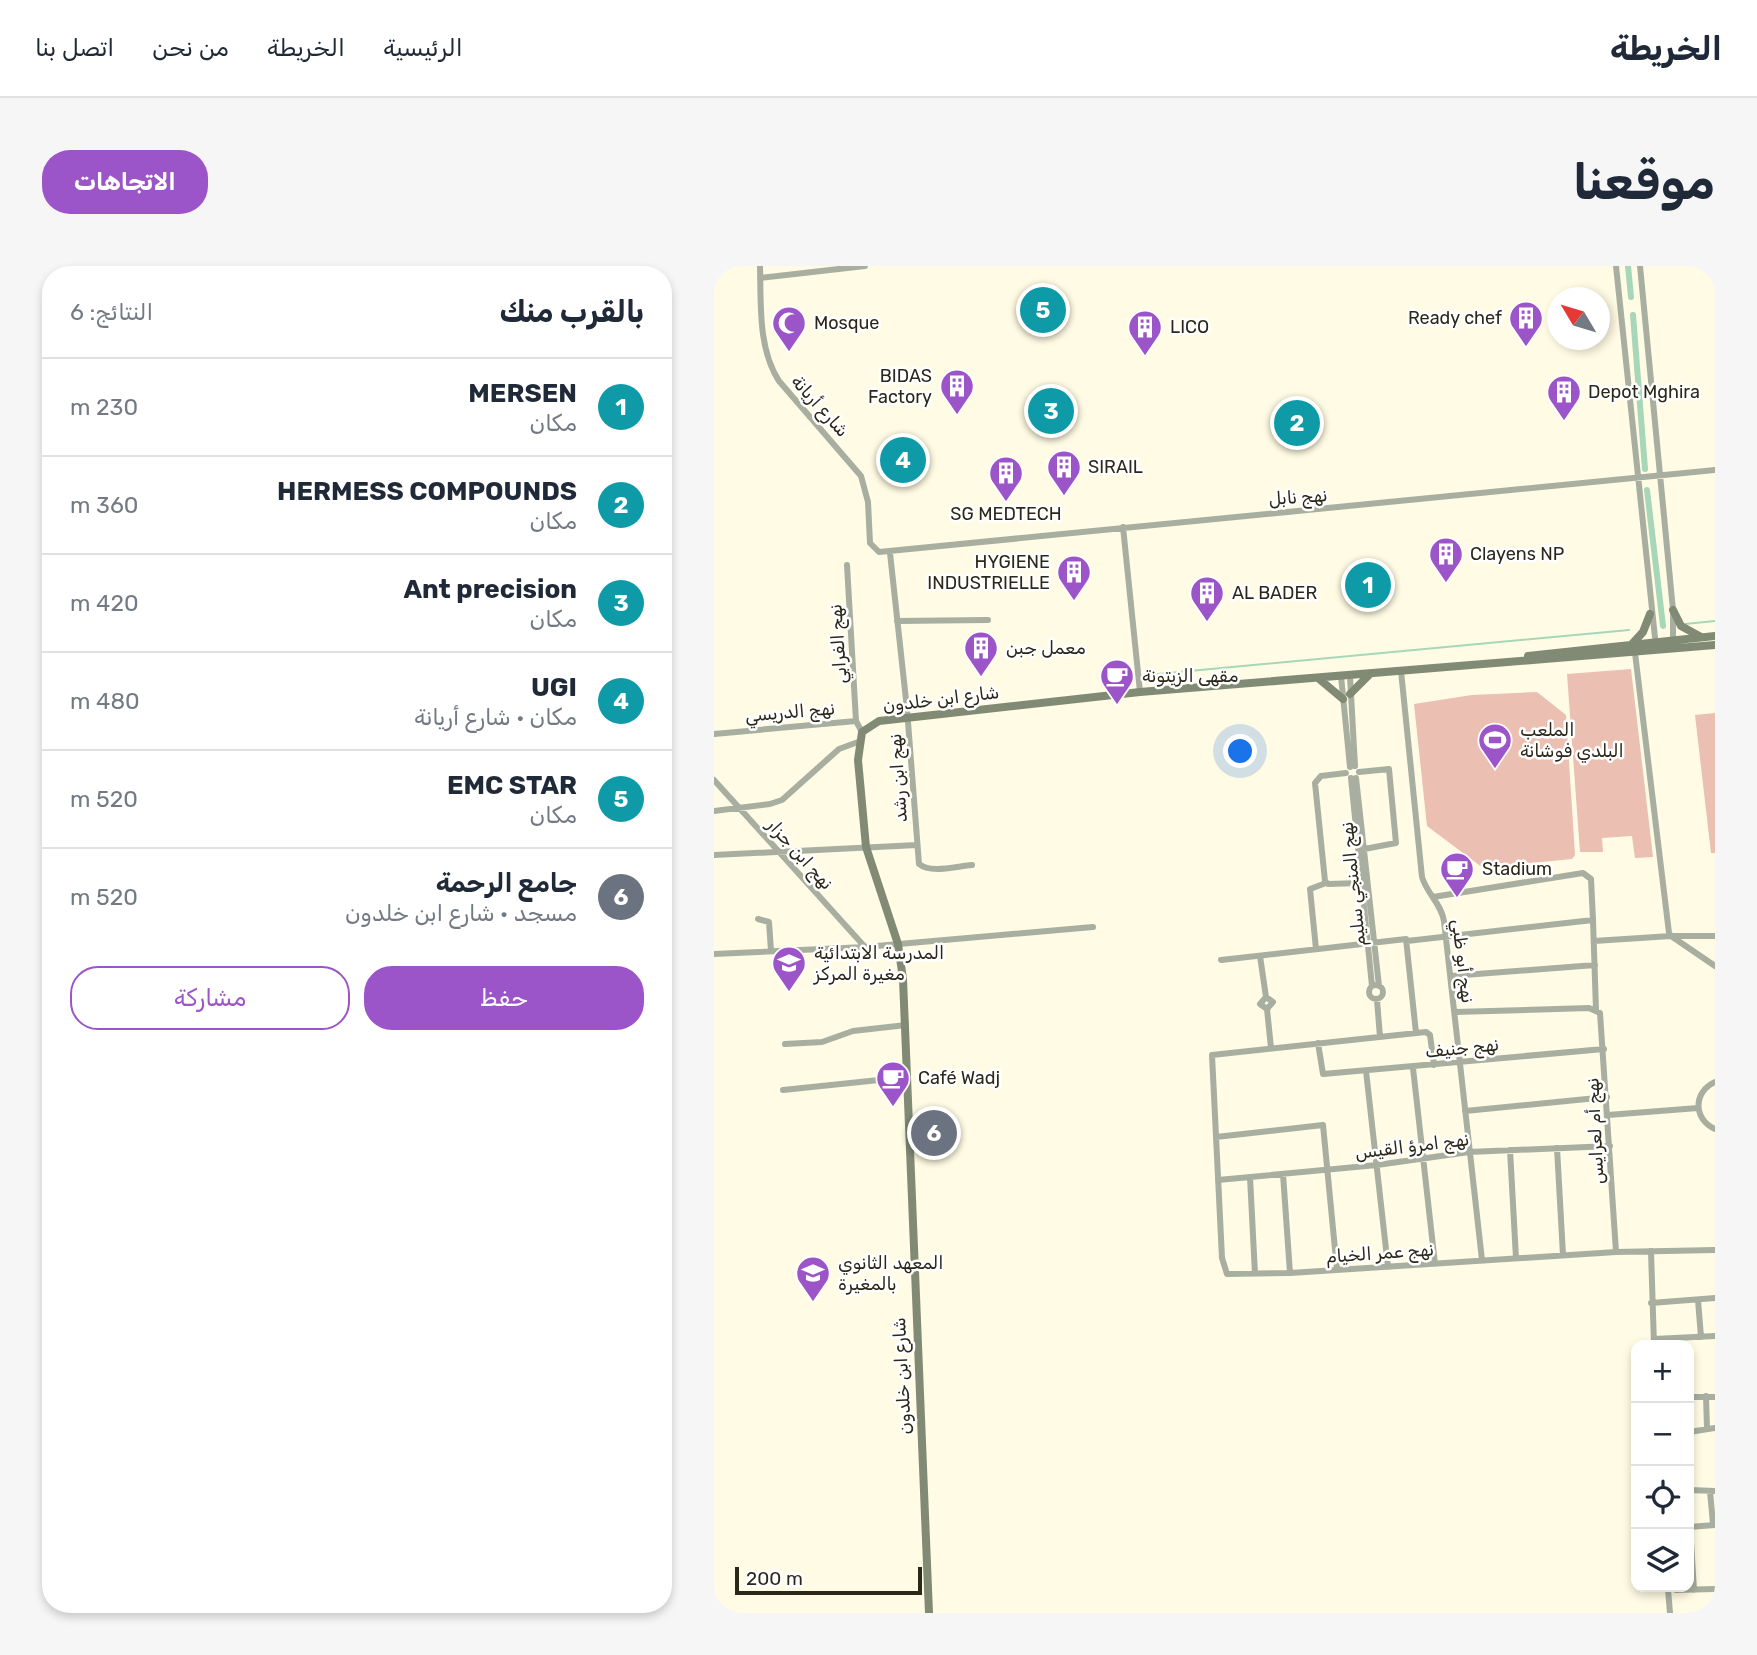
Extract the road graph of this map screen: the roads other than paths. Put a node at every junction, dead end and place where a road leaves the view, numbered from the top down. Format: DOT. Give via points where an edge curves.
graph roads {
  1 [pos="760,266"];
  2 [pos="865,266"];
  3 [pos="1616,266"];
  4 [pos="1640,266"];
  5 [pos="760,278"];
  6 [pos="1715,470"];
  7 [pos="1660,476"];
  8 [pos="1636,478"];
  9 [pos="1123,527"];
  10 [pos="887,553"];
  11 [pos="847,565"];
  12 [pos="1673,610"];
  13 [pos="1650,614"];
  14 [pos="988,620"];
  15 [pos="897,621"];
  16 [pos="1715,636"];
  17 [pos="1703,637"];
  18 [pos="1673,645"];
  19 [pos="1715,645"];
  20 [pos="1656,647"];
  21 [pos="1633,649"];
  22 [pos="1401,671"];
  23 [pos="1371,674"];
  24 [pos="1345,676"];
  25 [pos="1318,678"];
  26 [pos="1140,692"];
  27 [pos="1346,696"];
  28 [pos="907,718"];
  29 [pos="856,721"];
  30 [pos="862,732"];
  31 [pos="714,734"];
  32 [pos="859,742"];
  33 [pos="1353,772"];
  34 [pos="714,780"];
  35 [pos="739,808"];
  36 [pos="714,811"];
  37 [pos="917,845"];
  38 [pos="866,847"];
  39 [pos="1360,850"];
  40 [pos="778,852"];
  41 [pos="714,855"];
  42 [pos="972,864"];
  43 [pos="1326,883"];
  44 [pos="1361,883"];
  45 [pos="1433,897"];
  46 [pos="758,919"];
  47 [pos="1593,920"];
  48 [pos="1093,927"];
  49 [pos="1446,935"];
  50 [pos="1671,936"];
  51 [pos="1715,936"];
  52 [pos="1407,940"];
  53 [pos="1594,941"];
  54 [pos="1370,942"];
  55 [pos="898,944"];
  56 [pos="864,947"];
  57 [pos="1316,949"];
  58 [pos="771,951"];
  59 [pos="714,954"];
  60 [pos="1260,956"];
  61 [pos="1221,960"];
  62 [pos="1595,965"];
  63 [pos="1715,966"];
  64 [pos="1451,976"];
  65 [pos="1376,986"];
  66 [pos="1377,999"];
  67 [pos="1593,1009"];
  68 [pos="1455,1012"];
  69 [pos="906,1025"];
  70 [pos="1416,1033"];
  71 [pos="1380,1037"];
  72 [pos="1318,1043"];
  73 [pos="785,1044"];
  74 [pos="1271,1048"];
  75 [pos="1604,1049"];
  76 [pos="1459,1062"];
  77 [pos="1434,1065"];
  78 [pos="1413,1068"];
  79 [pos="1366,1072"];
  80 [pos="908,1077"];
  81 [pos="1715,1082"];
  82 [pos="783,1090"];
  83 [pos="1607,1097"];
  84 [pos="1698,1108"];
  85 [pos="1465,1111"];
  86 [pos="1608,1115"];
  87 [pos="1715,1129"];
  88 [pos="1216,1137"];
  89 [pos="1610,1146"];
  90 [pos="1557,1148"];
  91 [pos="1510,1150"];
  92 [pos="1469,1152"];
  93 [pos="1424,1158"];
  94 [pos="1377,1165"];
  95 [pos="1326,1169"];
  96 [pos="1283,1174"];
  97 [pos="1250,1177"];
  98 [pos="1218,1180"];
  99 [pos="1715,1250"];
  100 [pos="1651,1251"];
  101 [pos="1616,1252"];
  102 [pos="1563,1255"];
  103 [pos="1516,1258"];
  104 [pos="1482,1260"];
  105 [pos="1435,1264"];
  106 [pos="1388,1267"];
  107 [pos="1337,1270"];
  108 [pos="1290,1273"];
  109 [pos="1255,1274"];
  110 [pos="1715,1298"];
  111 [pos="1698,1300"];
  112 [pos="1651,1303"];
  113 [pos="1715,1336"];
  114 [pos="1701,1337"];
  115 [pos="1654,1340"];
  116 [pos="1689,1340"];
  117 [pos="1706,1396"];
  118 [pos="1694,1397"];
  119 [pos="1715,1397"];
  120 [pos="1707,1429"];
  121 [pos="1715,1429"];
  122 [pos="1694,1431"];
  123 [pos="1694,1490"];
  124 [pos="1712,1491"];
  125 [pos="1714,1525"];
  126 [pos="1694,1527"];
  127 [pos="1689,1529"];
  128 [pos="1715,1589"];
  129 [pos="1695,1590"];
  130 [pos="1668,1592"];
  131 [pos="929,1613"];
  132 [pos="1670,1613"];
  1 -- 5 [label="street, شارع أريانة"];
  2 -- 5 [label="street"];
  3 -- 8 [label="street"];
  4 -- 7 [label="street"];
  5 -- 10 [label="street, شارع أريانة" via="764,343 770,364 779,381 861,476 870,542 875,550"];
  6 -- 7 [label="street, نهج نابل"];
  7 -- 8 [label="street, نهج نابل"];
  7 -- 12 [label="street"];
  8 -- 9 [label="street, نهج نابل"];
  8 -- 13 [label="street"];
  9 -- 10 [label="street, نهج نابل"];
  9 -- 26 [label="street"];
  10 -- 15 [label="street, نهج ابن رشد"];
  11 -- 29 [label="street, نهج الفرابي"];
  12 -- 17 [label="street" via="1681,626"];
  12 -- 18 [label="street"];
  13 -- 20 [label="street"];
  13 -- 21 [label="street"];
  14 -- 15 [label="street"];
  15 -- 28 [label="street, نهج ابن رشد"];
  16 -- 17 [label="street"];
  17 -- 18 [label="street"];
  18 -- 19 [label="street"];
  18 -- 20 [label="street, شارع ابن خلدون"];
  20 -- 21 [label="street, شارع ابن خلدون"];
  21 -- 22 [label="street, شارع ابن خلدون"];
  21 -- 50 [label="street"];
  22 -- 23 [label="street, شارع ابن خلدون"];
  22 -- 45 [label="street, نهج أبو ظبي" via="1422,877"];
  23 -- 24 [label="street, شارع ابن خلدون"];
  23 -- 27 [label="street"];
  24 -- 25 [label="street, شارع ابن خلدون"];
  24 -- 27 [label="street, نهج المنجي سليم"];
  25 -- 26 [label="street, شارع ابن خلدون"];
  25 -- 27 [label="street"];
  26 -- 28 [label="street, شارع ابن خلدون"];
  27 -- 33 [label="street, نهج المنجي سليم"];
  28 -- 30 [label="street, شارع ابن خلدون" via="879,720"];
  28 -- 37 [label="street, نهج ابن رشد"];
  29 -- 30 [label="street, نهج الدريسي"];
  29 -- 31 [label="street, نهج الدريسي"];
  30 -- 32 [label="street, شارع ابن خلدون"];
  32 -- 35 [label="street" via="839,749 782,800"];
  32 -- 38 [label="street, شارع ابن خلدون"];
  33 -- 39 [label="street, نهج المنجي سليم"];
  33 -- 39 [label="street" via="1389,769 1396,843"];
  33 -- 43 [label="street" via="1321,776 1315,783"];
  34 -- 35 [label="street, نهج ابن جزار"];
  35 -- 36 [label="street"];
  35 -- 40 [label="street, نهج ابن جزار"];
  37 -- 38 [label="street"];
  37 -- 42 [label="street, نهج ابن رشد" via="919,864 924,867"];
  38 -- 40 [label="street"];
  38 -- 55 [label="street, شارع ابن خلدون"];
  39 -- 44 [label="street, نهج المنجي سليم"];
  39 -- 54 [label="street, نهج المنجي سليم"];
  40 -- 41 [label="street"];
  40 -- 56 [label="street, نهج ابن جزار"];
  43 -- 44 [label="street"];
  43 -- 57 [label="street" via="1310,889"];
  44 -- 54 [label="street, نهج المنجي سليم"];
  45 -- 47 [label="street, نهج أم لعرايس" via="1583,873 1591,879"];
  45 -- 49 [label="street, نهج أبو ظبي" via="1442,909"];
  46 -- 58 [label="street" via="769,922"];
  47 -- 49 [label="street"];
  47 -- 53 [label="street, نهج أم لعرايس"];
  48 -- 55 [label="street"];
  49 -- 52 [label="street"];
  49 -- 64 [label="street, نهج أبو ظبي"];
  50 -- 51 [label="street"];
  50 -- 53 [label="street"];
  50 -- 63 [label="street"];
  52 -- 54 [label="street"];
  52 -- 70 [label="street"];
  53 -- 62 [label="street, نهج أم لعرايس"];
  54 -- 57 [label="street"];
  54 -- 65 [label="street, نهج المنجي سليم"];
  55 -- 56 [label="street"];
  55 -- 69 [label="street, شارع ابن خلدون"];
  56 -- 58 [label="street"];
  57 -- 60 [label="street"];
  58 -- 59 [label="street"];
  60 -- 61 [label="street"];
  60 -- 74 [label="street" via="1266,997 1273,1002 1267,1010"];
  62 -- 64 [label="street"];
  62 -- 67 [label="street, نهج أم لعرايس"];
  64 -- 68 [label="street, نهج أبو ظبي"];
  65 -- 66 [label="street" via="1382,995"];
  65 -- 66 [label="street" via="1368,994"];
  66 -- 71 [label="street"];
  67 -- 68 [label="street"];
  67 -- 75 [label="street, نهج أم لعرايس" via="1601,1018"];
  68 -- 76 [label="street, نهج أبو ظبي"];
  69 -- 73 [label="street" via="853,1031 822,1042"];
  69 -- 80 [label="street, شارع ابن خلدون"];
  70 -- 71 [label="street"];
  70 -- 77 [label="street" via="1430,1033"];
  71 -- 72 [label="street"];
  72 -- 74 [label="street"];
  72 -- 79 [label="street, نهج جنيف" via="1323,1074"];
  74 -- 88 [label="street, نهج عمر الخيام" via="1212,1055"];
  75 -- 76 [label="street, نهج جنيف"];
  75 -- 83 [label="street, نهج أم لعرايس"];
  76 -- 77 [label="street, نهج جنيف"];
  76 -- 85 [label="street, نهج أبو ظبي"];
  77 -- 78 [label="street, نهج جنيف"];
  78 -- 79 [label="street, نهج جنيف"];
  78 -- 93 [label="street"];
  79 -- 94 [label="street"];
  80 -- 82 [label="street"];
  80 -- 131 [label="street, شارع ابن خلدون"];
  81 -- 84 [label="street" via="1702,1092"];
  83 -- 85 [label="street"];
  83 -- 86 [label="street, نهج أم لعرايس"];
  84 -- 86 [label="street"];
  84 -- 87 [label="street" via="1702,1120"];
  85 -- 92 [label="street, نهج أبو ظبي"];
  86 -- 89 [label="street, نهج أم لعرايس"];
  88 -- 95 [label="street" via="1323,1125"];
  88 -- 98 [label="street, نهج عمر الخيام"];
  89 -- 90 [label="street, نهج امرؤ القيس"];
  89 -- 101 [label="street, نهج أم لعرايس"];
  90 -- 91 [label="street, نهج امرؤ القيس"];
  90 -- 102 [label="street"];
  91 -- 92 [label="street, نهج امرؤ القيس"];
  91 -- 103 [label="street"];
  92 -- 93 [label="street, نهج امرؤ القيس"];
  92 -- 104 [label="street, نهج أبو ظبي"];
  93 -- 94 [label="street, نهج امرؤ القيس"];
  93 -- 105 [label="street"];
  94 -- 95 [label="street, نهج امرؤ القيس"];
  94 -- 106 [label="street"];
  95 -- 96 [label="street, نهج امرؤ القيس"];
  95 -- 107 [label="street"];
  96 -- 97 [label="street, نهج امرؤ القيس"];
  96 -- 108 [label="street"];
  97 -- 98 [label="street, نهج امرؤ القيس"];
  97 -- 109 [label="street"];
  98 -- 109 [label="street, نهج عمر الخيام" via="1224,1270 1230,1276"];
  99 -- 100 [label="street, نهج عمر الخيام"];
  100 -- 101 [label="street, نهج عمر الخيام"];
  100 -- 112 [label="street"];
  101 -- 102 [label="street, نهج عمر الخيام"];
  102 -- 103 [label="street, نهج عمر الخيام"];
  103 -- 104 [label="street, نهج عمر الخيام"];
  104 -- 105 [label="street, نهج عمر الخيام"];
  105 -- 106 [label="street, نهج عمر الخيام"];
  106 -- 107 [label="street, نهج عمر الخيام"];
  107 -- 108 [label="street, نهج عمر الخيام"];
  108 -- 109 [label="street, نهج عمر الخيام"];
  110 -- 111 [label="street"];
  111 -- 112 [label="street"];
  111 -- 114 [label="street"];
  112 -- 115 [label="street"];
  113 -- 114 [label="street"];
  114 -- 116 [label="street"];
  117 -- 118 [label="street"];
  117 -- 119 [label="street"];
  117 -- 120 [label="street"];
  120 -- 121 [label="street"];
  120 -- 122 [label="street"];
  123 -- 124 [label="street"];
  124 -- 125 [label="street"];
  125 -- 126 [label="street"];
  127 -- 129 [label="street"];
  128 -- 129 [label="street"];
  130 -- 132 [label="street"];
}
